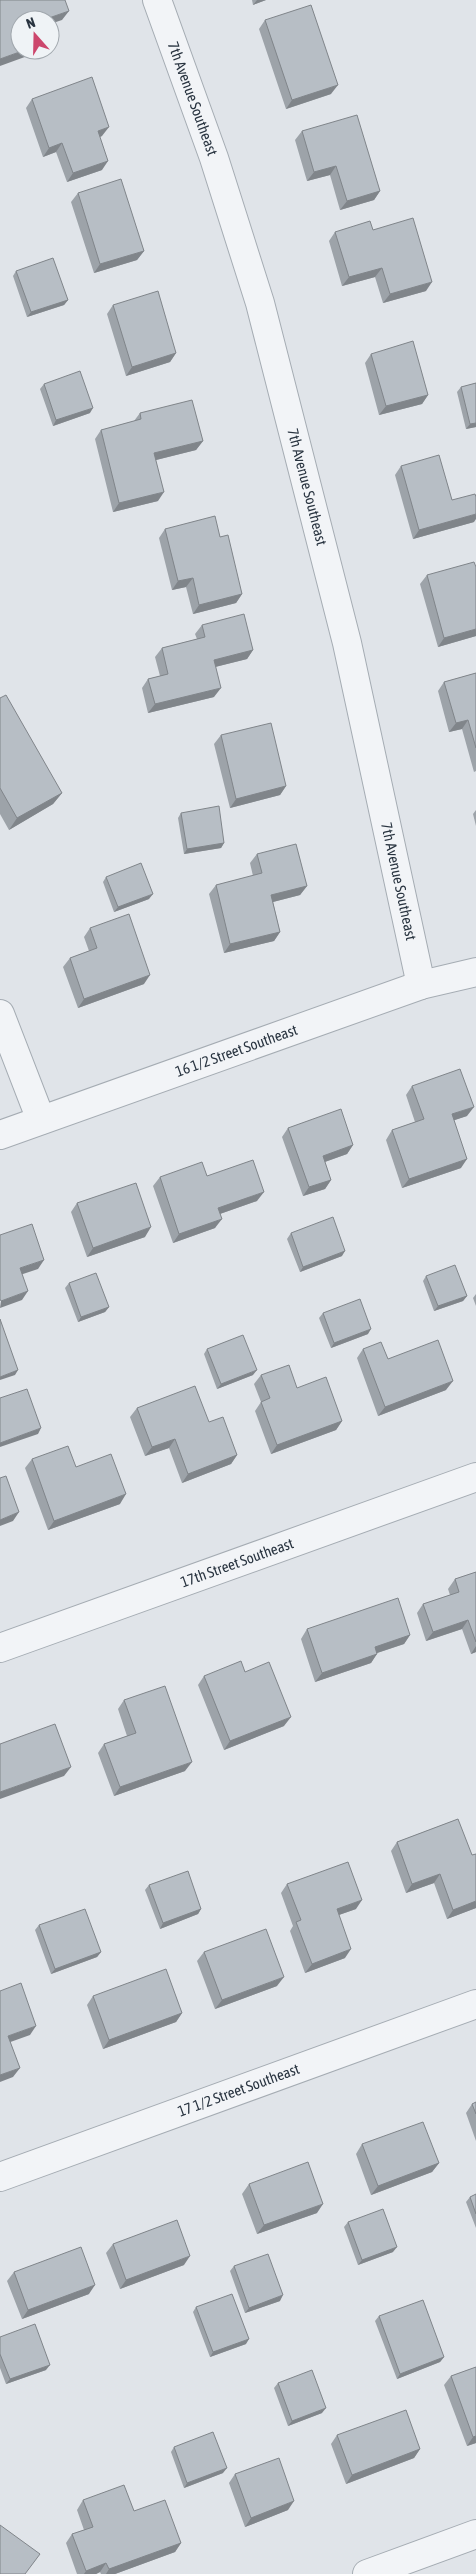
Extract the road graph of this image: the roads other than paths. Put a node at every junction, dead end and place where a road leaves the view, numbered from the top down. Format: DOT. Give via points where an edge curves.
graph roads {
  1 [pos="157,0"];
  2 [pos="476,972"];
  3 [pos="422,985"];
  4 [pos="0,1014"];
  5 [pos="41,1120"];
  6 [pos="0,1135"];
  7 [pos="476,1477"];
  8 [pos="0,1648"];
  9 [pos="476,2004"];
  10 [pos="0,2177"];
  11 [pos="476,2534"];
  12 [pos="367,2574"];
  1 -- 3 [label="street, 7th Avenue Southeast" via="214,158 263,313 347,642"];
  2 -- 3 [label="street, 16 1/2 Street Southeast"];
  3 -- 5 [label="street, 16 1/2 Street Southeast"];
  4 -- 5 [label="street"];
  5 -- 6 [label="street, 16 1/2 Street Southeast"];
  7 -- 8 [label="street, 17th Street Southeast"];
  9 -- 10 [label="street, 17 1/2 Street Southeast"];
  11 -- 12 [label="street"];
}
